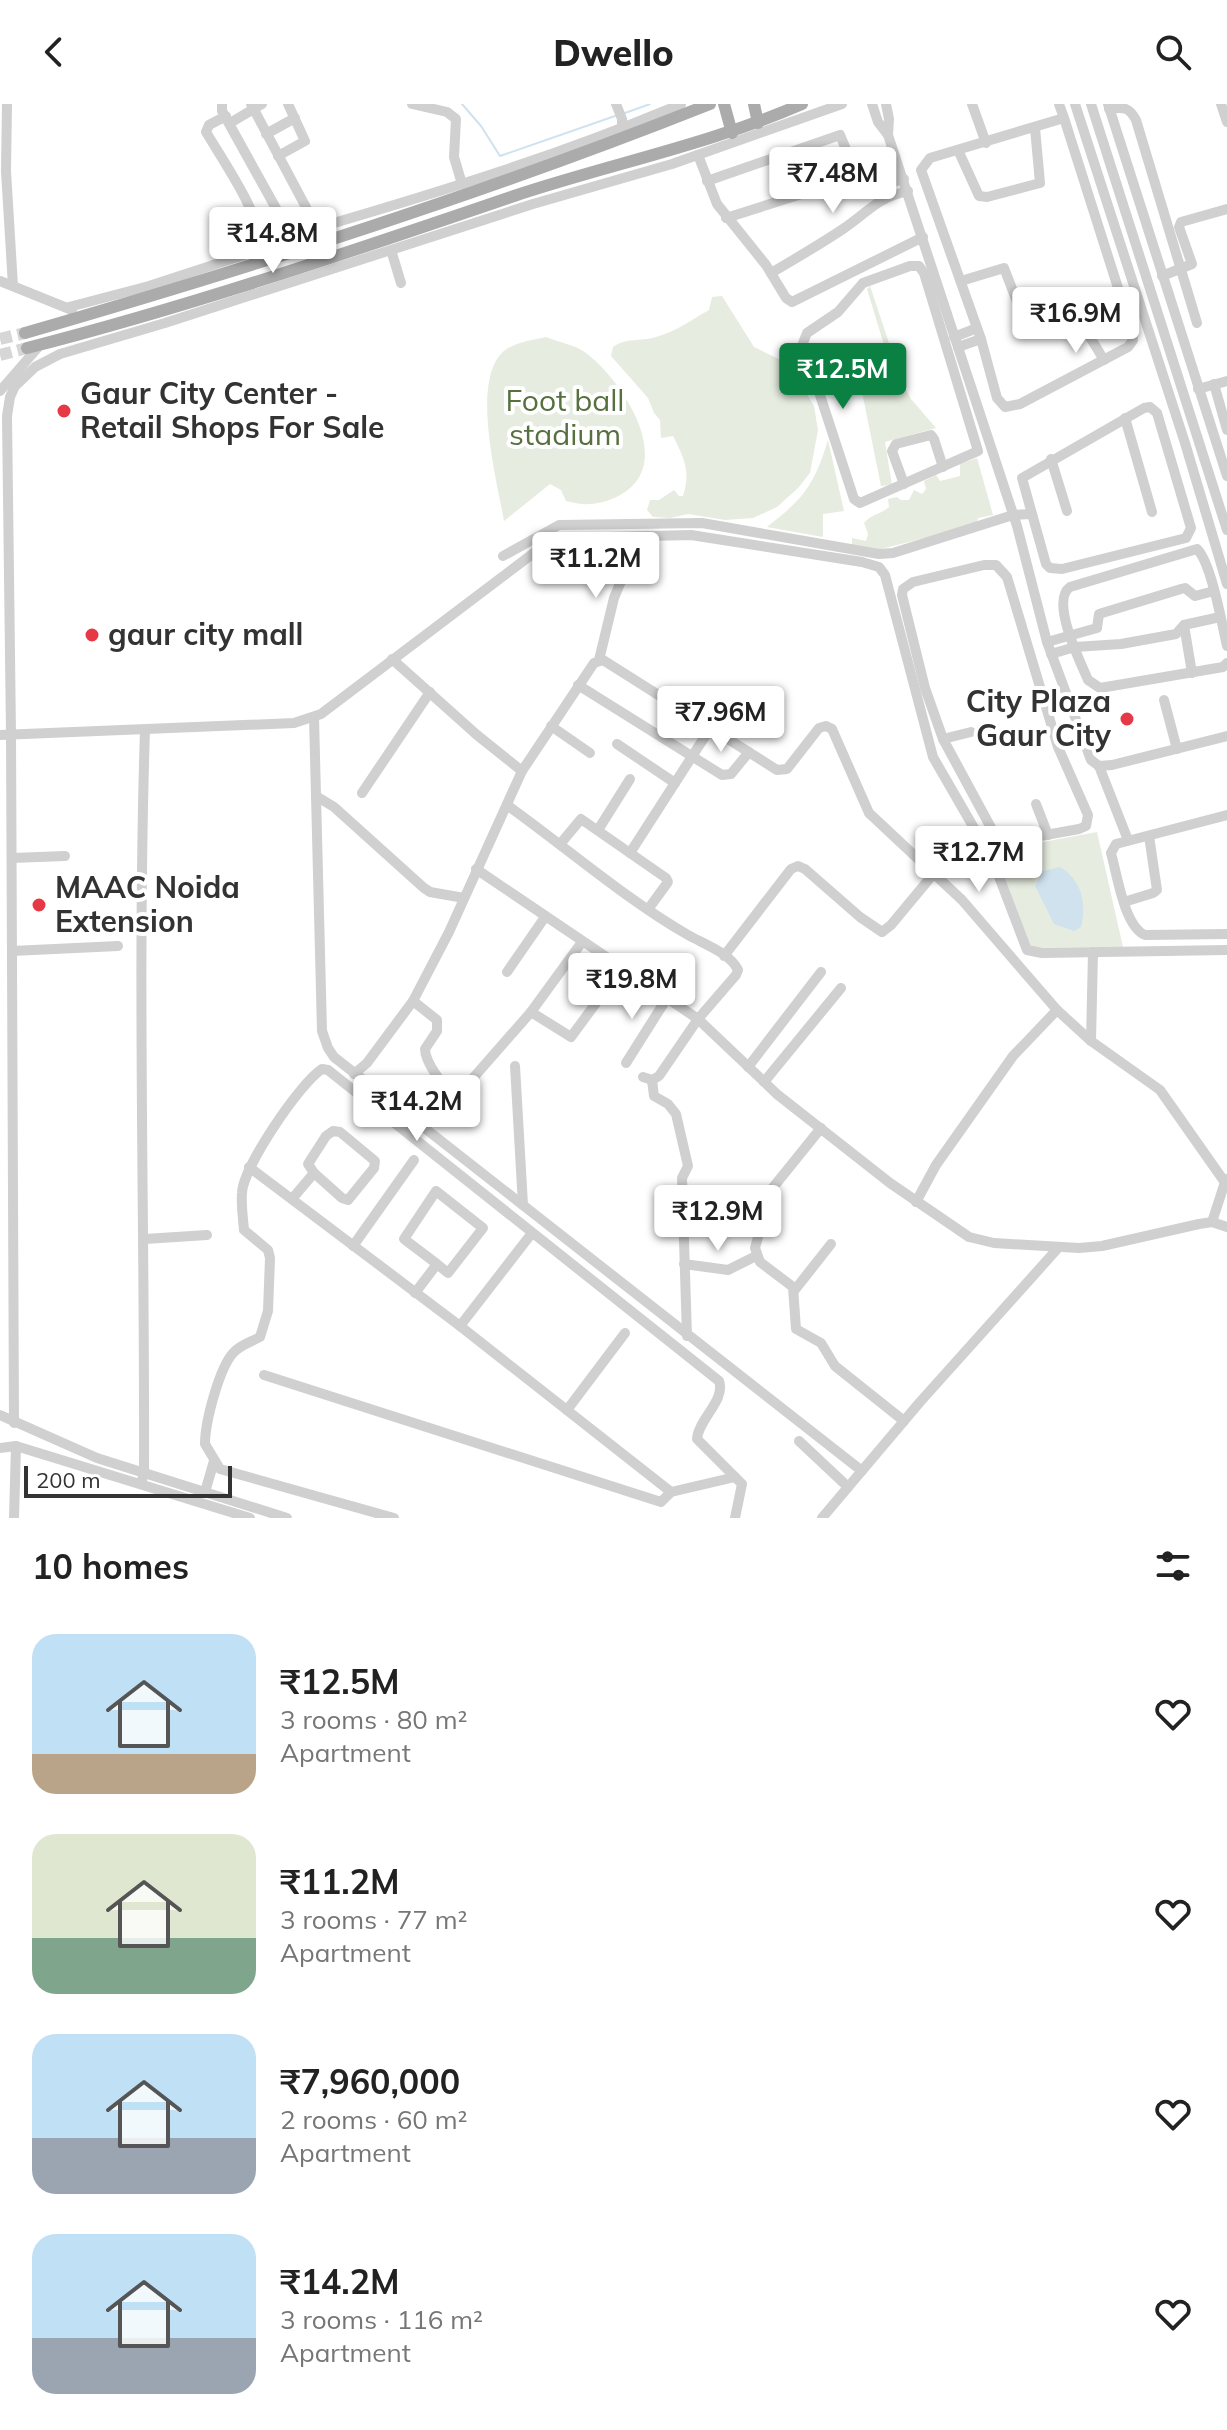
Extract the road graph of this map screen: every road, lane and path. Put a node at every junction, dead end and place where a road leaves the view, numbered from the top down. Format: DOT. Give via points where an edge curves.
graph roads {
  1 [pos="7,104"];
  2 [pos="222,104"];
  3 [pos="288,104"];
  4 [pos="412,104"];
  5 [pos="616,104"];
  6 [pos="681,104"];
  7 [pos="710,104"];
  8 [pos="724,104"];
  9 [pos="754,104"];
  10 [pos="802,104"];
  11 [pos="842,104"];
  12 [pos="872,104"];
  13 [pos="886,104"];
  14 [pos="972,104"];
  15 [pos="1059,104"];
  16 [pos="1075,104"];
  17 [pos="1221,104"];
  18 [pos="255,106"];
  19 [pos="1108,106"];
  20 [pos="1129,107"];
  21 [pos="1092,108"];
  22 [pos="1079,116"];
  23 [pos="295,118"];
  24 [pos="1064,118"];
  25 [pos="228,120"];
  26 [pos="1227,122"];
  27 [pos="758,123"];
  28 [pos="622,124"];
  29 [pos="1035,128"];
  30 [pos="732,133"];
  31 [pos="266,134"];
  32 [pos="888,135"];
  33 [pos="986,143"];
  34 [pos="958,150"];
  35 [pos="698,155"];
  36 [pos="278,156"];
  37 [pos="0,157"];
  38 [pos="522,170"];
  39 [pos="6,171"];
  40 [pos="507,175"];
  41 [pos="855,177"];
  42 [pos="904,179"];
  43 [pos="707,181"];
  44 [pos="462,184"];
  45 [pos="873,185"];
  46 [pos="264,187"];
  47 [pos="908,191"];
  48 [pos="246,196"];
  49 [pos="531,198"];
  50 [pos="877,201"];
  51 [pos="1227,209"];
  52 [pos="278,212"];
  53 [pos="726,218"];
  54 [pos="444,226"];
  55 [pos="317,228"];
  56 [pos="923,237"];
  57 [pos="264,248"];
  58 [pos="391,250"];
  59 [pos="1180,269"];
  60 [pos="771,273"];
  61 [pos="1162,276"];
  62 [pos="0,281"];
  63 [pos="961,281"];
  64 [pos="401,283"];
  65 [pos="13,286"];
  66 [pos="69,307"];
  67 [pos="163,311"];
  68 [pos="80,317"];
  69 [pos="1023,317"];
  70 [pos="1197,323"];
  71 [pos="153,326"];
  72 [pos="1050,327"];
  73 [pos="25,333"];
  74 [pos="979,334"];
  75 [pos="34,346"];
  76 [pos="956,352"];
  77 [pos="1104,360"];
  78 [pos="857,361"];
  79 [pos="814,378"];
  80 [pos="1227,381"];
  81 [pos="1219,387"];
  82 [pos="7,388"];
  83 [pos="1199,391"];
  84 [pos="1125,418"];
  85 [pos="1227,430"];
  86 [pos="1051,459"];
  87 [pos="943,467"];
  88 [pos="1227,476"];
  89 [pos="904,484"];
  90 [pos="1067,511"];
  91 [pos="1152,512"];
  92 [pos="1032,518"];
  93 [pos="1015,521"];
  94 [pos="1227,530"];
  95 [pos="633,552"];
  96 [pos="503,556"];
  97 [pos="1227,584"];
  98 [pos="1214,591"];
  99 [pos="1220,617"];
  100 [pos="1184,625"];
  101 [pos="1070,636"];
  102 [pos="1047,642"];
  103 [pos="1227,646"];
  104 [pos="1075,647"];
  105 [pos="1051,654"];
  106 [pos="392,659"];
  107 [pos="599,660"];
  108 [pos="1227,663"];
  109 [pos="1192,673"];
  110 [pos="1062,684"];
  111 [pos="578,685"];
  112 [pos="1041,690"];
  113 [pos="430,692"];
  114 [pos="1164,700"];
  115 [pos="314,717"];
  116 [pos="551,726"];
  117 [pos="711,727"];
  118 [pos="145,730"];
  119 [pos="971,732"];
  120 [pos="6,735"];
  121 [pos="1227,736"];
  122 [pos="943,739"];
  123 [pos="617,744"];
  124 [pos="1177,749"];
  125 [pos="749,752"];
  126 [pos="590,753"];
  127 [pos="693,756"];
  128 [pos="1099,766"];
  129 [pos="522,771"];
  130 [pos="630,779"];
  131 [pos="675,783"];
  132 [pos="362,793"];
  133 [pos="316,796"];
  134 [pos="1036,804"];
  135 [pos="507,805"];
  136 [pos="1227,815"];
  137 [pos="598,830"];
  138 [pos="1048,835"];
  139 [pos="1149,836"];
  140 [pos="1128,840"];
  141 [pos="561,843"];
  142 [pos="630,853"];
  143 [pos="65,856"];
  144 [pos="12,858"];
  145 [pos="476,869"];
  146 [pos="935,872"];
  147 [pos="464,898"];
  148 [pos="1124,902"];
  149 [pos="649,908"];
  150 [pos="545,917"];
  151 [pos="1227,934"];
  152 [pos="582,942"];
  153 [pos="118,946"];
  154 [pos="1027,950"];
  155 [pos="1227,950"];
  156 [pos="12,951"];
  157 [pos="1093,952"];
  158 [pos="1009,954"];
  159 [pos="724,956"];
  160 [pos="621,969"];
  161 [pos="507,972"];
  162 [pos="821,972"];
  163 [pos="841,988"];
  164 [pos="667,998"];
  165 [pos="413,1001"];
  166 [pos="1057,1010"];
  167 [pos="531,1012"];
  168 [pos="698,1019"];
  169 [pos="1091,1041"];
  170 [pos="626,1063"];
  171 [pos="515,1066"];
  172 [pos="748,1067"];
  173 [pos="354,1074"];
  174 [pos="764,1082"];
  175 [pos="821,1128"];
  176 [pos="414,1160"];
  177 [pos="249,1167"];
  178 [pos="314,1173"];
  179 [pos="1226,1178"];
  180 [pos="292,1199"];
  181 [pos="916,1202"];
  182 [pos="523,1205"];
  183 [pos="1212,1222"];
  184 [pos="1227,1227"];
  185 [pos="532,1233"];
  186 [pos="207,1235"];
  187 [pos="145,1239"];
  188 [pos="831,1244"];
  189 [pos="353,1246"];
  190 [pos="1059,1247"];
  191 [pos="756,1256"];
  192 [pos="437,1264"];
  193 [pos="684,1264"];
  194 [pos="794,1291"];
  195 [pos="415,1293"];
  196 [pos="460,1326"];
  197 [pos="625,1333"];
  198 [pos="687,1336"];
  199 [pos="264,1375"];
  200 [pos="567,1410"];
  201 [pos="0,1415"];
  202 [pos="904,1421"];
  203 [pos="14,1423"];
  204 [pos="799,1441"];
  205 [pos="16,1446"];
  206 [pos="0,1448"];
  207 [pos="215,1459"];
  208 [pos="862,1471"];
  209 [pos="144,1473"];
  210 [pos="735,1477"];
  211 [pos="141,1484"];
  212 [pos="848,1487"];
  213 [pos="205,1492"];
  214 [pos="671,1492"];
  215 [pos="14,1518"];
  216 [pos="250,1518"];
  217 [pos="287,1518"];
  218 [pos="394,1518"];
  219 [pos="735,1518"];
  220 [pos="822,1518"];
  1 -- 39 [label="street"];
  2 -- 25 [label="street"];
  3 -- 23 [label="street"];
  4 -- 44 [label="street" via="456,119 454,157"];
  5 -- 28 [label="street"];
  6 -- 28 [label="street"];
  7 -- 38 [label="main road"];
  8 -- 30 [label="main road"];
  9 -- 27 [label="main road"];
  10 -- 27 [label="main road"];
  11 -- 35 [label="street"];
  12 -- 32 [label="street"];
  13 -- 32 [label="street"];
  14 -- 33 [label="street"];
  15 -- 24 [label="street"];
  16 -- 22 [label="street"];
  17 -- 26 [label="street"];
  18 -- 25 [label="street"];
  18 -- 31 [label="street"];
  19 -- 20 [label="street"];
  19 -- 61 [label="street"];
  20 -- 59 [label="street"];
  21 -- 22 [label="street"];
  21 -- 94 [label="street"];
  22 -- 97 [label="street"];
  23 -- 31 [label="street"];
  23 -- 36 [label="street" via="305,141"];
  24 -- 29 [label="street"];
  24 -- 77 [label="street" via="1132,332 1128,347"];
  25 -- 46 [label="street"];
  25 -- 48 [label="street" via="209,125 206,132"];
  27 -- 30 [label="main road"];
  28 -- 38 [label="street"];
  29 -- 33 [label="street"];
  29 -- 34 [label="street" via="1040,183 979,196"];
  30 -- 49 [label="main road"];
  31 -- 36 [label="street"];
  32 -- 42 [label="street"];
  33 -- 34 [label="street"];
  34 -- 63 [label="street" via="930,158 921,170"];
  35 -- 43 [label="street"];
  35 -- 49 [label="street"];
  36 -- 55 [label="street"];
  37 -- 39 [label="street"];
  38 -- 40 [label="main road"];
  39 -- 65 [label="street"];
  40 -- 44 [label="street"];
  40 -- 68 [label="main road"];
  41 -- 43 [label="street" via="840,135"];
  41 -- 45 [label="street"];
  41 -- 53 [label="street"];
  42 -- 45 [label="street"];
  42 -- 47 [label="street"];
  43 -- 53 [label="street"];
  44 -- 55 [label="street"];
  45 -- 50 [label="street"];
  46 -- 48 [label="street"];
  46 -- 52 [label="street"];
  47 -- 50 [label="street"];
  47 -- 56 [label="street"];
  48 -- 57 [label="street"];
  49 -- 54 [label="main road"];
  50 -- 60 [label="street"];
  51 -- 59 [label="street" via="1181,222 1192,264"];
  53 -- 60 [label="street"];
  54 -- 58 [label="street"];
  54 -- 67 [label="main road"];
  55 -- 57 [label="street"];
  56 -- 60 [label="street" via="795,302 786,298"];
  56 -- 76 [label="street"];
  57 -- 66 [label="street"];
  58 -- 64 [label="street"];
  58 -- 71 [label="street"];
  59 -- 61 [label="street"];
  59 -- 70 [label="street"];
  61 -- 83 [label="street"];
  62 -- 65 [label="street"];
  63 -- 69 [label="street" via="1004,268"];
  63 -- 74 [label="street"];
  65 -- 66 [label="street"];
  66 -- 68 [label="street"];
  67 -- 71 [label="main road"];
  67 -- 75 [label="main road"];
  68 -- 73 [label="main road"];
  71 -- 82 [label="street" via="45,360"];
  72 -- 77 [label="street" via="1076,314"];
  74 -- 76 [label="street"];
  74 -- 77 [label="street" via="997,398 1005,407"];
  75 -- 82 [label="street"];
  76 -- 79 [label="street" via="924,273 919,266 910,266 863,283 838,312 807,333 803,343"];
  76 -- 87 [label="street" via="978,451"];
  76 -- 93 [label="street"];
  78 -- 79 [label="street"];
  79 -- 89 [label="street" via="854,499 860,503"];
  80 -- 81 [label="street"];
  81 -- 83 [label="street"];
  81 -- 85 [label="street"];
  82 -- 120 [label="street"];
  83 -- 88 [label="street"];
  84 -- 86 [label="street"];
  84 -- 91 [label="street"];
  84 -- 92 [label="street" via="1150,407 1157,413 1190,534 1054,570 1046,564"];
  86 -- 90 [label="street"];
  86 -- 92 [label="street" via="1022,478"];
  87 -- 89 [label="street"];
  87 -- 89 [label="street" via="931,435 896,444 892,451"];
  92 -- 93 [label="street"];
  93 -- 96 [label="street" via="879,554 702,523 559,525"];
  93 -- 102 [label="street"];
  95 -- 107 [label="street" via="614,598"];
  98 -- 99 [label="street"];
  98 -- 101 [label="street" via="1195,596 1185,588 1099,614 1097,628"];
  98 -- 101 [label="street" via="1197,549 1070,587 1061,600"];
  99 -- 100 [label="street"];
  99 -- 103 [label="street"];
  100 -- 104 [label="street" via="1176,634"];
  100 -- 109 [label="street"];
  101 -- 102 [label="street"];
  101 -- 104 [label="street"];
  102 -- 105 [label="street"];
  104 -- 105 [label="street"];
  104 -- 109 [label="street" via="1088,680 1100,688"];
  105 -- 110 [label="street"];
  106 -- 113 [label="street"];
  106 -- 115 [label="street"];
  106 -- 154 [label="street" via="543,546 567,538 691,535 873,564 889,584 933,757 993,861"];
  107 -- 111 [label="street"];
  107 -- 117 [label="street"];
  108 -- 109 [label="street"];
  110 -- 112 [label="street"];
  110 -- 128 [label="street" via="1088,755"];
  111 -- 116 [label="street"];
  111 -- 127 [label="street"];
  112 -- 122 [label="street" via="1007,577 996,565 906,586 905,608"];
  112 -- 138 [label="street" via="1058,747 1088,815 1084,827"];
  113 -- 129 [label="street"];
  113 -- 132 [label="street"];
  114 -- 124 [label="street"];
  115 -- 118 [label="street" via="294,723"];
  115 -- 133 [label="street"];
  116 -- 126 [label="street"];
  116 -- 129 [label="street"];
  117 -- 125 [label="street"];
  117 -- 127 [label="street"];
  118 -- 120 [label="street"];
  118 -- 187 [label="street"];
  119 -- 122 [label="street"];
  120 -- 144 [label="street"];
  121 -- 124 [label="street"];
  122 -- 138 [label="street" via="996,837 1007,842"];
  123 -- 131 [label="street"];
  124 -- 128 [label="street"];
  125 -- 127 [label="street" via="726,776"];
  125 -- 146 [label="street" via="782,771 819,728 832,729 869,813"];
  127 -- 131 [label="street"];
  128 -- 140 [label="street"];
  129 -- 135 [label="street"];
  130 -- 137 [label="street"];
  131 -- 142 [label="street"];
  133 -- 147 [label="street" via="424,888"];
  133 -- 173 [label="street" via="322,1031 334,1057"];
  134 -- 138 [label="street"];
  135 -- 141 [label="street"];
  135 -- 145 [label="street"];
  136 -- 139 [label="street"];
  137 -- 141 [label="street" via="581,819"];
  137 -- 142 [label="street"];
  139 -- 140 [label="street"];
  139 -- 148 [label="street" via="1157,890"];
  140 -- 148 [label="street" via="1116,844 1111,853"];
  141 -- 149 [label="street"];
  142 -- 149 [label="street" via="668,880"];
  143 -- 144 [label="street"];
  144 -- 156 [label="street"];
  145 -- 147 [label="street"];
  145 -- 150 [label="street"];
  146 -- 158 [label="street"];
  146 -- 159 [label="street" via="882,932 798,866"];
  147 -- 165 [label="street"];
  148 -- 151 [label="street" via="1133,924 1145,935"];
  149 -- 159 [label="street"];
  150 -- 152 [label="street"];
  150 -- 161 [label="street"];
  152 -- 160 [label="street"];
  152 -- 167 [label="street"];
  153 -- 156 [label="street"];
  154 -- 157 [label="street"];
  154 -- 158 [label="street"];
  155 -- 157 [label="street"];
  156 -- 203 [label="street"];
  157 -- 169 [label="street"];
  158 -- 166 [label="street"];
  159 -- 168 [label="street" via="735,964 736,975"];
  160 -- 164 [label="street"];
  160 -- 167 [label="street" via="571,1037"];
  162 -- 172 [label="street"];
  163 -- 174 [label="street"];
  164 -- 168 [label="street"];
  164 -- 170 [label="street"];
  165 -- 167 [label="street" via="437,1020 424,1054 453,1090 467,1085"];
  165 -- 173 [label="street"];
  166 -- 169 [label="street"];
  166 -- 181 [label="street" via="1013,1056"];
  168 -- 172 [label="street"];
  168 -- 193 [label="street" via="659,1076 647,1078 654,1096 673,1109 688,1166 682,1178"];
  169 -- 179 [label="street" via="1168,1099"];
  171 -- 182 [label="street"];
  172 -- 174 [label="street"];
  173 -- 182 [label="street"];
  174 -- 175 [label="street"];
  175 -- 181 [label="street"];
  175 -- 191 [label="street" via="771,1190"];
  176 -- 189 [label="street"];
  177 -- 180 [label="street"];
  177 -- 185 [label="street" via="294,1100 325,1069"];
  177 -- 207 [label="street" via="241,1192 244,1230 268,1250 268,1311 260,1337 227,1361 205,1435"];
  178 -- 178 [label="street" via="348,1200 375,1161 333,1131 311,1156 308,1164"];
  178 -- 180 [label="street"];
  179 -- 183 [label="street"];
  180 -- 189 [label="street"];
  181 -- 190 [label="street" via="981,1242"];
  182 -- 198 [label="street"];
  183 -- 184 [label="street"];
  183 -- 190 [label="street" via="1102,1246"];
  185 -- 196 [label="street"];
  185 -- 210 [label="street" via="719,1381 720,1391 697,1439"];
  186 -- 187 [label="street"];
  187 -- 209 [label="street"];
  188 -- 194 [label="street"];
  189 -- 195 [label="street"];
  190 -- 202 [label="street"];
  191 -- 193 [label="street" via="728,1270"];
  191 -- 194 [label="street"];
  192 -- 192 [label="street" via="448,1273 483,1228 436,1191 404,1239"];
  192 -- 195 [label="street"];
  193 -- 198 [label="street"];
  194 -- 202 [label="street" via="796,1329 821,1343 835,1366"];
  195 -- 196 [label="street"];
  196 -- 200 [label="street"];
  197 -- 200 [label="street"];
  198 -- 208 [label="street"];
  199 -- 214 [label="street" via="661,1502"];
  200 -- 214 [label="street"];
  201 -- 203 [label="street"];
  202 -- 208 [label="street"];
  203 -- 209 [label="street"];
  204 -- 212 [label="street"];
  205 -- 206 [label="street"];
  205 -- 211 [label="street"];
  205 -- 215 [label="street"];
  207 -- 213 [label="street"];
  207 -- 218 [label="street" via="220,1469 342,1508"];
  208 -- 212 [label="street"];
  209 -- 211 [label="street"];
  209 -- 213 [label="street"];
  210 -- 214 [label="street"];
  210 -- 219 [label="street" via="742,1484"];
  211 -- 216 [label="street"];
  212 -- 220 [label="street"];
  213 -- 217 [label="street"];
}
